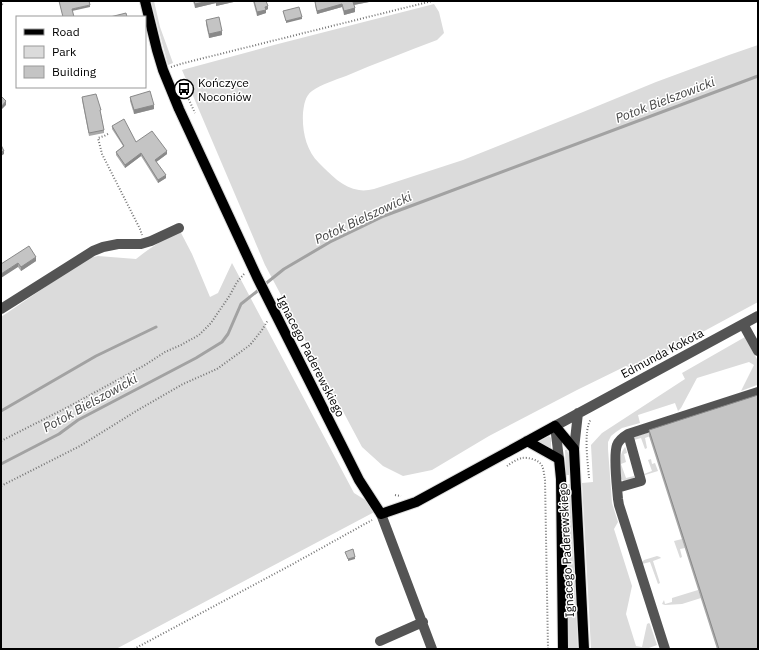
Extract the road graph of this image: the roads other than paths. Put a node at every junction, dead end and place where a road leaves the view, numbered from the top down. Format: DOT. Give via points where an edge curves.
graph roads {
  1 [pos="145,1"];
  2 [pos="179,228"];
  3 [pos="1,310"];
  4 [pos="758,316"];
  5 [pos="743,324"];
  6 [pos="758,351"];
  7 [pos="758,392"];
  8 [pos="578,413"];
  9 [pos="555,426"];
  10 [pos="628,434"];
  11 [pos="527,441"];
  12 [pos="574,449"];
  13 [pos="559,459"];
  14 [pos="617,488"];
  15 [pos="381,514"];
  16 [pos="423,622"];
  17 [pos="380,640"];
  18 [pos="432,649"];
  19 [pos="563,649"];
  20 [pos="584,649"];
  21 [pos="665,649"];
  1 -- 15 [label="main road, Ignacego Paderewskiego" via="157,50 179,108 268,301 359,480"];
  2 -- 3 [label="street" via="141,244 118,244 92,251"];
  4 -- 5 [label="street, Edmunda Kokota"];
  5 -- 6 [label="street"];
  5 -- 8 [label="street, Edmunda Kokota"];
  7 -- 10 [label="street"];
  8 -- 9 [label="street"];
  8 -- 12 [label="street"];
  9 -- 11 [label="main road"];
  9 -- 12 [label="main road"];
  9 -- 13 [label="street"];
  10 -- 14 [label="street" via="616,446"];
  10 -- 14 [label="street" via="641,481"];
  11 -- 13 [label="main road"];
  11 -- 15 [label="main road" via="416,502"];
  12 -- 20 [label="main road, Ignacego Paderewskiego"];
  13 -- 19 [label="main road, Ignacego Paderewskiego"];
  14 -- 21 [label="street" via="619,505"];
  15 -- 16 [label="street"];
  16 -- 17 [label="street"];
  16 -- 18 [label="street"];
}
